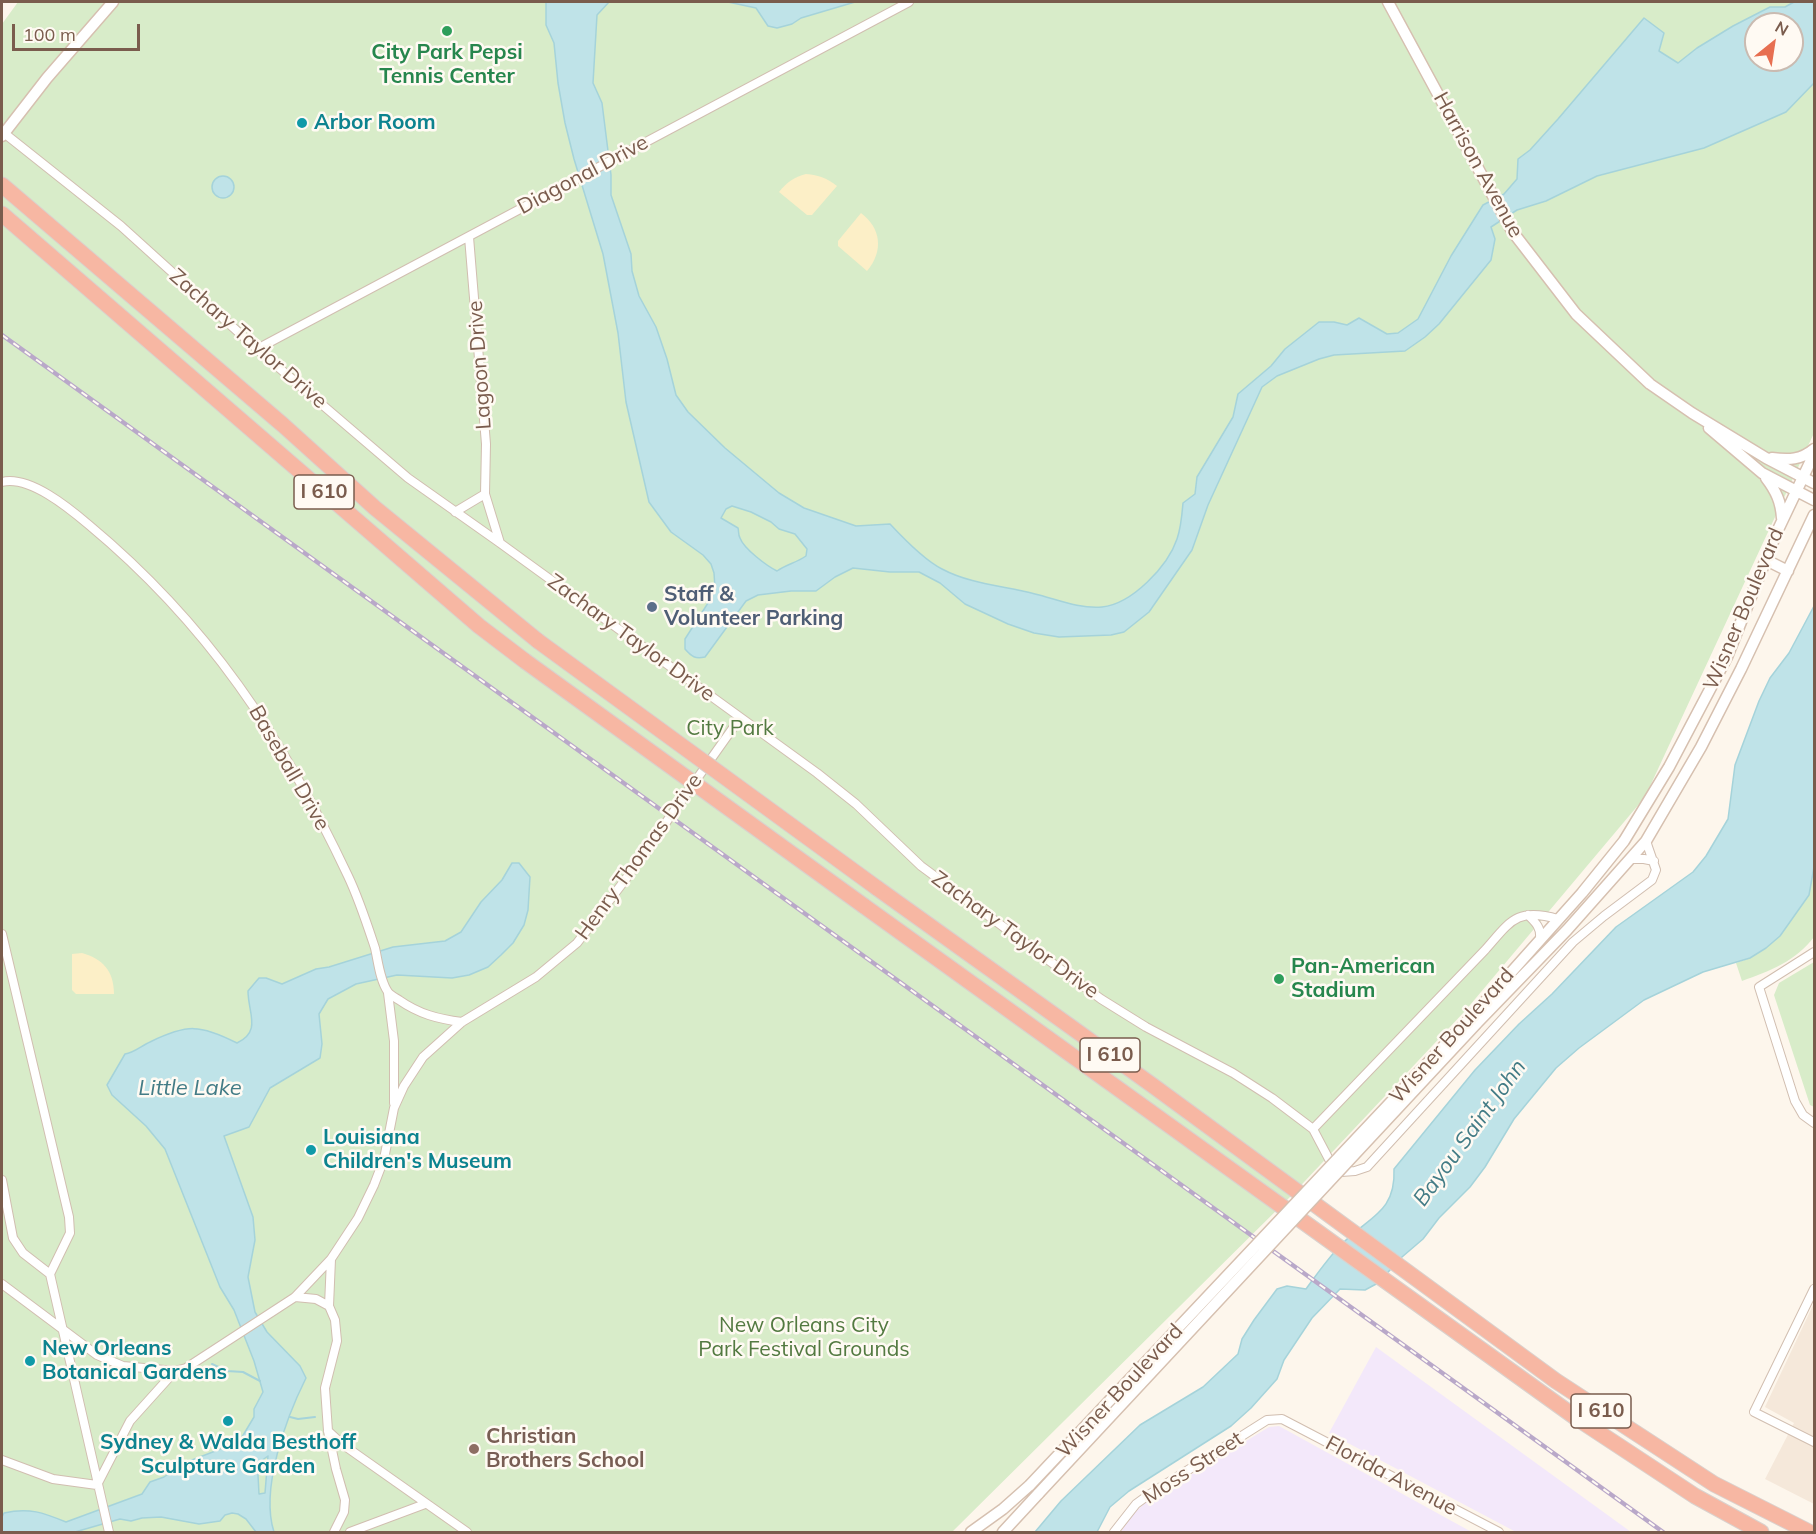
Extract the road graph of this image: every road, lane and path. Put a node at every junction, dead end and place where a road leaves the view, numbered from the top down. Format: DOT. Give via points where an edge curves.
graph roads {
  1 [pos="113,2"];
  2 [pos="909,2"];
  3 [pos="1388,2"];
  4 [pos="3,134"];
  5 [pos="2,185"];
  6 [pos="2,214"];
  7 [pos="470,237"];
  8 [pos="257,349"];
  9 [pos="1692,413"];
  10 [pos="1815,451"];
  11 [pos="1766,458"];
  12 [pos="1762,473"];
  13 [pos="1802,477"];
  14 [pos="2,482"];
  15 [pos="1815,483"];
  16 [pos="1796,491"];
  17 [pos="485,494"];
  18 [pos="1815,500"];
  19 [pos="455,512"];
  20 [pos="1815,515"];
  21 [pos="1782,520"];
  22 [pos="1810,528"];
  23 [pos="500,543"];
  24 [pos="1766,560"];
  25 [pos="1788,571"];
  26 [pos="740,718"];
  27 [pos="1669,767"];
  28 [pos="1684,776"];
  29 [pos="1646,841"];
  30 [pos="1632,859"];
  31 [pos="1654,861"];
  32 [pos="1528,915"];
  33 [pos="1558,919"];
  34 [pos="2,933"];
  35 [pos="1540,938"];
  36 [pos="1815,952"];
  37 [pos="388,993"];
  38 [pos="1474,1020"];
  39 [pos="462,1022"];
  40 [pos="394,1107"];
  41 [pos="1815,1123"];
  42 [pos="1313,1129"];
  43 [pos="2,1180"];
  44 [pos="331,1259"];
  45 [pos="51,1274"];
  46 [pos="2,1284"];
  47 [pos="1815,1289"];
  48 [pos="295,1297"];
  49 [pos="329,1305"];
  50 [pos="64,1330"];
  51 [pos="175,1371"];
  52 [pos="1282,1419"];
  53 [pos="328,1431"];
  54 [pos="1815,1442"];
  55 [pos="2,1460"];
  56 [pos="97,1485"];
  57 [pos="425,1504"];
  58 [pos="108,1528"];
  59 [pos="1116,1532"];
  60 [pos="334,1533"];
  61 [pos="350,1533"];
  62 [pos="467,1533"];
  63 [pos="971,1533"];
  64 [pos="1003,1533"];
  65 [pos="1499,1533"];
  66 [pos="1761,1533"];
  67 [pos="1809,1533"];
  1 -- 4 [label="street"];
  2 -- 7 [label="street, Diagonal Drive"];
  3 -- 9 [label="street, Harrison Avenue" via="1512,231 1576,314 1650,384"];
  4 -- 8 [label="street, Zachary Taylor Drive" via="114,220"];
  5 -- 67 [label="highway, I 610, bridge" via="375,508 538,640 1556,1381 1714,1484"];
  6 -- 66 [label="highway, I 610, bridge" via="479,626 525,661 1575,1417 1695,1496"];
  7 -- 8 [label="street, Diagonal Drive"];
  7 -- 17 [label="street, Lagoon Drive" via="486,444"];
  8 -- 19 [label="street, Zachary Taylor Drive" via="408,478"];
  9 -- 11 [label="street, Harrison Avenue"];
  9 -- 12 [label="street, Harrison Avenue"];
  10 -- 11 [label="street" via="1793,460"];
  10 -- 13 [label="street, Wisner Boulevard"];
  11 -- 13 [label="street, Harrison Avenue"];
  12 -- 16 [label="street, Harrison Avenue"];
  12 -- 21 [label="street" via="1777,494"];
  13 -- 15 [label="street, Harrison Avenue"];
  13 -- 16 [label="street, Wisner Boulevard"];
  14 -- 37 [label="street, Baseball Drive" via="10,480 34,488 81,518 123,554 211,647 259,712 302,782 350,879"];
  16 -- 18 [label="street, Harrison Avenue"];
  16 -- 21 [label="street, Wisner Boulevard"];
  17 -- 19 [label="street"];
  17 -- 23 [label="street, Lagoon Drive"];
  19 -- 23 [label="street, Zachary Taylor Drive"];
  20 -- 22 [label="street, Wisner Boulevard"];
  21 -- 24 [label="street, Wisner Boulevard"];
  22 -- 25 [label="street, Wisner Boulevard"];
  23 -- 26 [label="street, Zachary Taylor Drive"];
  24 -- 25 [label="street"];
  24 -- 27 [label="street, Wisner Boulevard" via="1727,657"];
  25 -- 28 [label="street, Wisner Boulevard"];
  26 -- 39 [label="street, Henry Thomas Drive" via="577,943 528,982"];
  26 -- 42 [label="street, Zachary Taylor Drive" via="856,804 921,867 1101,999 1233,1073"];
  27 -- 28 [label="street"];
  27 -- 33 [label="street, Wisner Boulevard" via="1624,841"];
  28 -- 29 [label="street, Wisner Boulevard"];
  29 -- 30 [label="street, Wisner Boulevard"];
  29 -- 31 [label="street"];
  30 -- 31 [label="street"];
  30 -- 38 [label="street, Wisner Boulevard" via="1567,930"];
  31 -- 42 [label="street, Zachary Taylor Drive" via="1652,880 1573,942 1367,1167 1341,1172 1332,1165"];
  32 -- 33 [label="street"];
  32 -- 35 [label="street" via="1536,922"];
  32 -- 42 [label="street" via="1517,917 1508,925"];
  33 -- 35 [label="street, Wisner Boulevard"];
  34 -- 45 [label="street" via="69,1218 70,1233"];
  35 -- 38 [label="street, Wisner Boulevard"];
  36 -- 41 [label="street" via="1759,987 1795,1101 1803,1115"];
  37 -- 39 [label="street" via="426,1016"];
  37 -- 40 [label="street, Baseball Drive" via="394,1041"];
  38 -- 63 [label="street, Wisner Boulevard, bridge" via="1030,1485"];
  38 -- 64 [label="street, Wisner Boulevard, bridge"];
  39 -- 40 [label="street, Henry Thomas Drive" via="423,1057"];
  40 -- 44 [label="street, Henry Thomas Drive" via="384,1159 374,1185"];
  43 -- 45 [label="street" via="14,1238 23,1252"];
  44 -- 48 [label="street, Henry Thomas Drive"];
  44 -- 49 [label="street"];
  45 -- 50 [label="street"];
  46 -- 50 [label="street"];
  47 -- 54 [label="street" via="1754,1412"];
  48 -- 49 [label="street"];
  48 -- 51 [label="street, Henry Thomas Drive" via="186,1368"];
  49 -- 53 [label="street" via="337,1341 325,1388"];
  50 -- 51 [label="street" via="97,1355 123,1366"];
  50 -- 56 [label="street"];
  51 -- 56 [label="street, Henry Thomas Drive" via="130,1421"];
  52 -- 59 [label="street, Moss Street" via="1267,1420 1147,1496 1136,1504"];
  52 -- 65 [label="street, Florida Avenue"];
  53 -- 57 [label="street"];
  53 -- 60 [label="street" via="345,1500"];
  55 -- 56 [label="street" via="53,1479"];
  56 -- 58 [label="street"];
  57 -- 61 [label="street"];
  57 -- 62 [label="street"];
}
